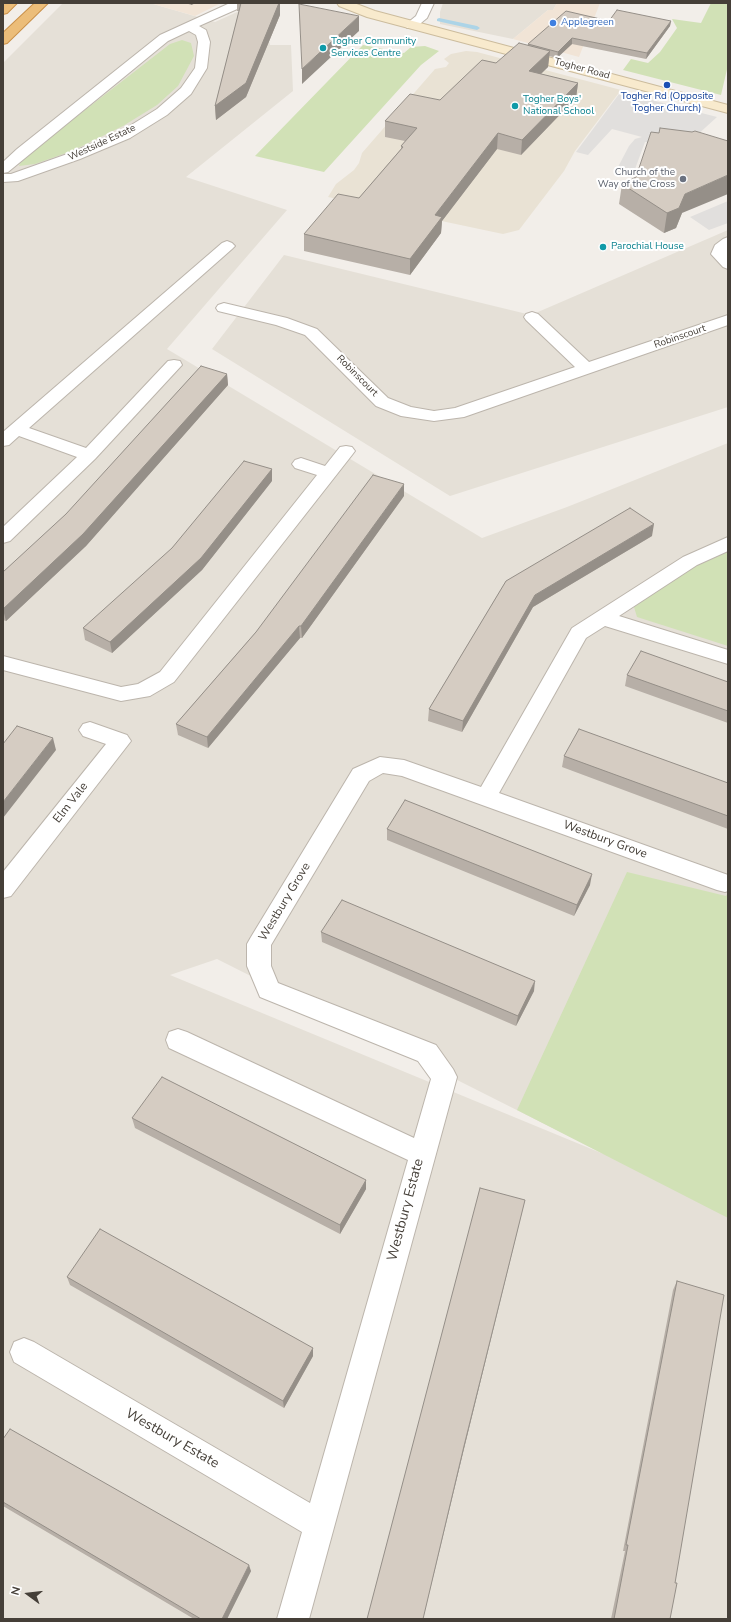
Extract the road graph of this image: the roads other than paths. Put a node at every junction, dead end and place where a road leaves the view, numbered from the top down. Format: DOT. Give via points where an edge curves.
graph roads {
  1 [pos="11,3"];
  2 [pos="42,3"];
  3 [pos="240,3"];
  4 [pos="343,3"];
  5 [pos="428,3"];
  6 [pos="3,10"];
  7 [pos="410,25"];
  8 [pos="189,26"];
  9 [pos="3,40"];
  10 [pos="728,109"];
  11 [pos="3,169"];
  12 [pos="3,178"];
  13 [pos="728,242"];
  14 [pos="227,246"];
  15 [pos="728,264"];
  16 [pos="224,308"];
  17 [pos="532,317"];
  18 [pos="728,320"];
  19 [pos="174,365"];
  20 [pos="586,369"];
  21 [pos="16,429"];
  22 [pos="3,441"];
  23 [pos="346,450"];
  24 [pos="89,455"];
  25 [pos="301,464"];
  26 [pos="329,472"];
  27 [pos="3,537"];
  28 [pos="728,543"];
  29 [pos="603,618"];
  30 [pos="728,657"];
  31 [pos="3,663"];
  32 [pos="90,730"];
  33 [pos="486,797"];
  34 [pos="724,883"];
  35 [pos="3,889"];
  36 [pos="178,1040"];
  37 [pos="422,1154"];
  38 [pos="24,1352"];
  39 [pos="319,1526"];
  40 [pos="293,1619"];
  1 -- 6 [label="highway"];
  2 -- 9 [label="highway"];
  3 -- 8 [label="street"];
  4 -- 7 [label="street, Togher Road"];
  5 -- 7 [label="street" via="421,18"];
  7 -- 10 [label="street, Togher Road"];
  8 -- 11 [label="street" via="164,38"];
  8 -- 12 [label="street, Westside Estate" via="202,33 204,42 201,68 186,91 162,112 125,135 76,156 13,178"];
  13 -- 15 [label="street" via="720,248 719,254"];
  14 -- 21 [label="street"];
  16 -- 20 [label="street, Robinscourt" via="281,321 311,332 382,402 407,412 434,416 458,413"];
  17 -- 20 [label="street"];
  18 -- 20 [label="street, Robinscourt"];
  19 -- 24 [label="street"];
  21 -- 22 [label="street"];
  21 -- 24 [label="street"];
  23 -- 26 [label="street"];
  24 -- 27 [label="street"];
  25 -- 26 [label="street"];
  26 -- 31 [label="street" via="167,677 143,691 121,694"];
  28 -- 29 [label="street" via="690,561"];
  29 -- 30 [label="street"];
  29 -- 33 [label="street" via="579,633"];
  32 -- 35 [label="street, Elm Vale" via="120,741"];
  33 -- 34 [label="street, Westbury Grove"];
  33 -- 37 [label="street, Westbury Grove" via="404,768 380,765 361,775 259,944 259,966 269,990 427,1053 444,1077"];
  36 -- 37 [label="street, Westbury Estate"];
  37 -- 39 [label="street, Westbury Estate"];
  38 -- 39 [label="street, Westbury Estate"];
  39 -- 40 [label="street, Westbury Estate"];
}
